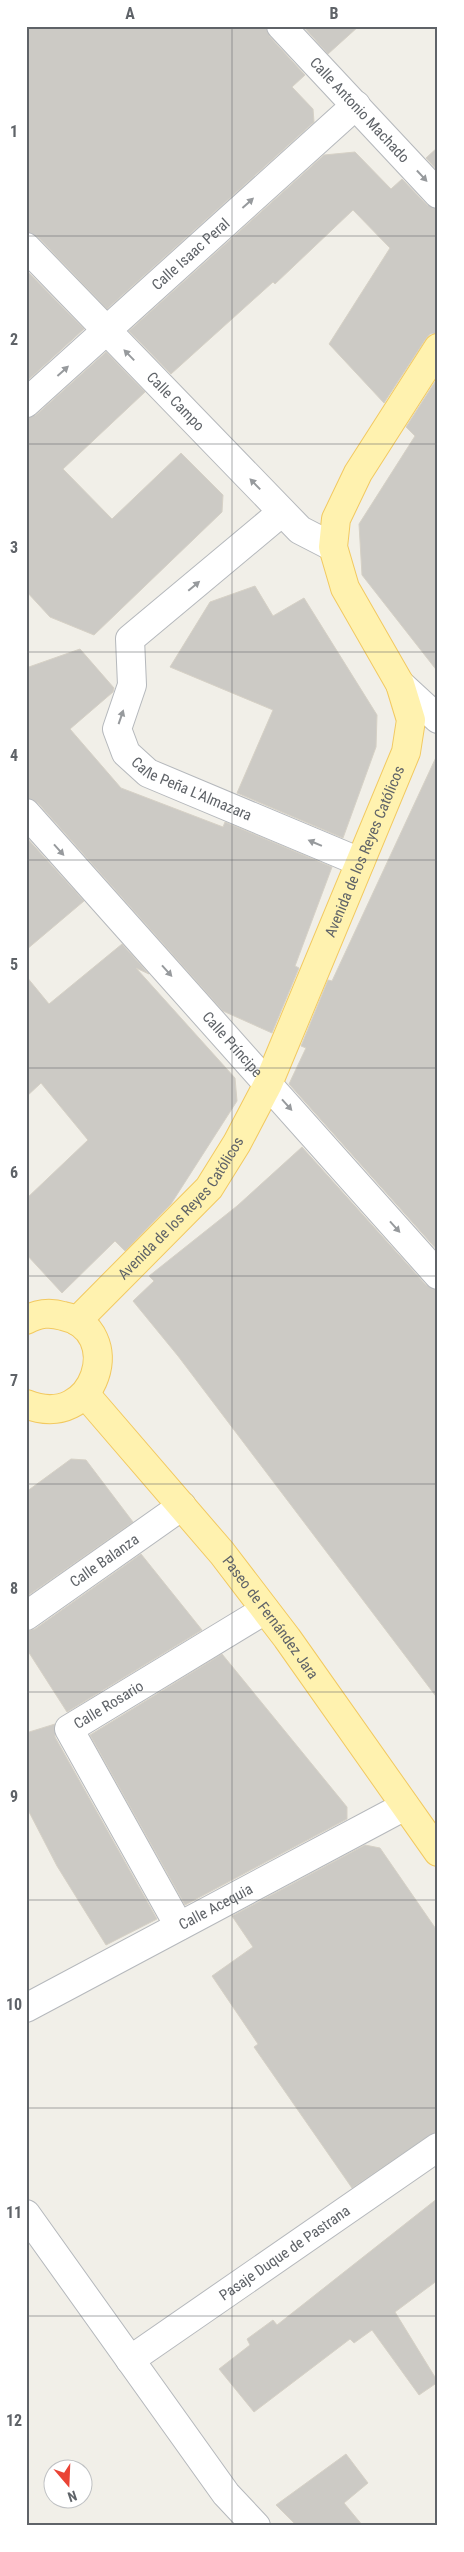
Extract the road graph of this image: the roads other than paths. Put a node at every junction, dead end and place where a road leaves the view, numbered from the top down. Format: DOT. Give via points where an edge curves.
graph roads {
  1 [pos="281,26"];
  2 [pos="356,105"];
  3 [pos="438,194"];
  4 [pos="26,247"];
  5 [pos="106,332"];
  6 [pos="438,348"];
  7 [pos="26,403"];
  8 [pos="282,512"];
  9 [pos="333,547"];
  10 [pos="400,684"];
  11 [pos="438,719"];
  12 [pos="26,813"];
  13 [pos="360,862"];
  14 [pos="268,1084"];
  15 [pos="438,1275"];
  16 [pos="26,1320"];
  17 [pos="76,1322"];
  18 [pos="86,1394"];
  19 [pos="26,1404"];
  20 [pos="182,1506"];
  21 [pos="265,1610"];
  22 [pos="26,1616"];
  23 [pos="405,1806"];
  24 [pos="438,1852"];
  25 [pos="179,1926"];
  26 [pos="26,2008"];
  27 [pos="438,2147"];
  28 [pos="26,2214"];
  29 [pos="130,2360"];
  30 [pos="256,2526"];
  1 -- 2 [label="street, Calle Antonio Machado"];
  2 -- 3 [label="street, Calle Antonio Machado, one-way"];
  5 -- 2 [label="street, Calle Isaac Peral, one-way"];
  4 -- 5 [label="street, Calle Campo"];
  7 -- 5 [label="street, Calle Isaac Peral, one-way"];
  8 -- 5 [label="street, Calle Campo, one-way"];
  6 -- 9 [label="main road, Avenida de los Reyes Católicos" via="358,473 336,519"];
  8 -- 9 [label="street, Calle Campo" via="300,530"];
  13 -- 8 [label="street, Calle Peña L'Almazara, one-way" via="148,773 126,753 117,728 132,685 130,639"];
  9 -- 10 [label="main road, Avenida de los Reyes Católicos" via="345,588"];
  10 -- 11 [label="street"];
  10 -- 13 [label="main road, Avenida de los Reyes Católicos" via="411,720 406,752"];
  12 -- 14 [label="street, Calle Príncipe, one-way"];
  13 -- 14 [label="main road, Avenida de los Reyes Católicos"];
  14 -- 15 [label="street, Calle Príncipe, one-way"];
  14 -- 17 [label="main road, Avenida de los Reyes Católicos" via="209,1188"];
  16 -- 17 [label="main road" via="52,1313 68,1316"];
  17 -- 18 [label="main road" via="92,1337 98,1351 94,1382"];
  18 -- 19 [label="main road" via="73,1404 58,1409 42,1410"];
  18 -- 20 [label="main road, Paseo de Fernández Jara"];
  20 -- 21 [label="main road, Paseo de Fernández Jara"];
  20 -- 22 [label="street, Calle Balanza"];
  21 -- 23 [label="main road, Paseo de Fernández Jara"];
  21 -- 25 [label="street, Calle Rosario" via="69,1728"];
  23 -- 24 [label="main road, Paseo de Fernández Jara"];
  23 -- 25 [label="street, Calle Acequia"];
  25 -- 26 [label="street, Calle Acequia"];
  27 -- 29 [label="street, Pasaje Duque de Pastrana"];
  28 -- 29 [label="street"];
  29 -- 30 [label="street" via="226,2494"];
}
